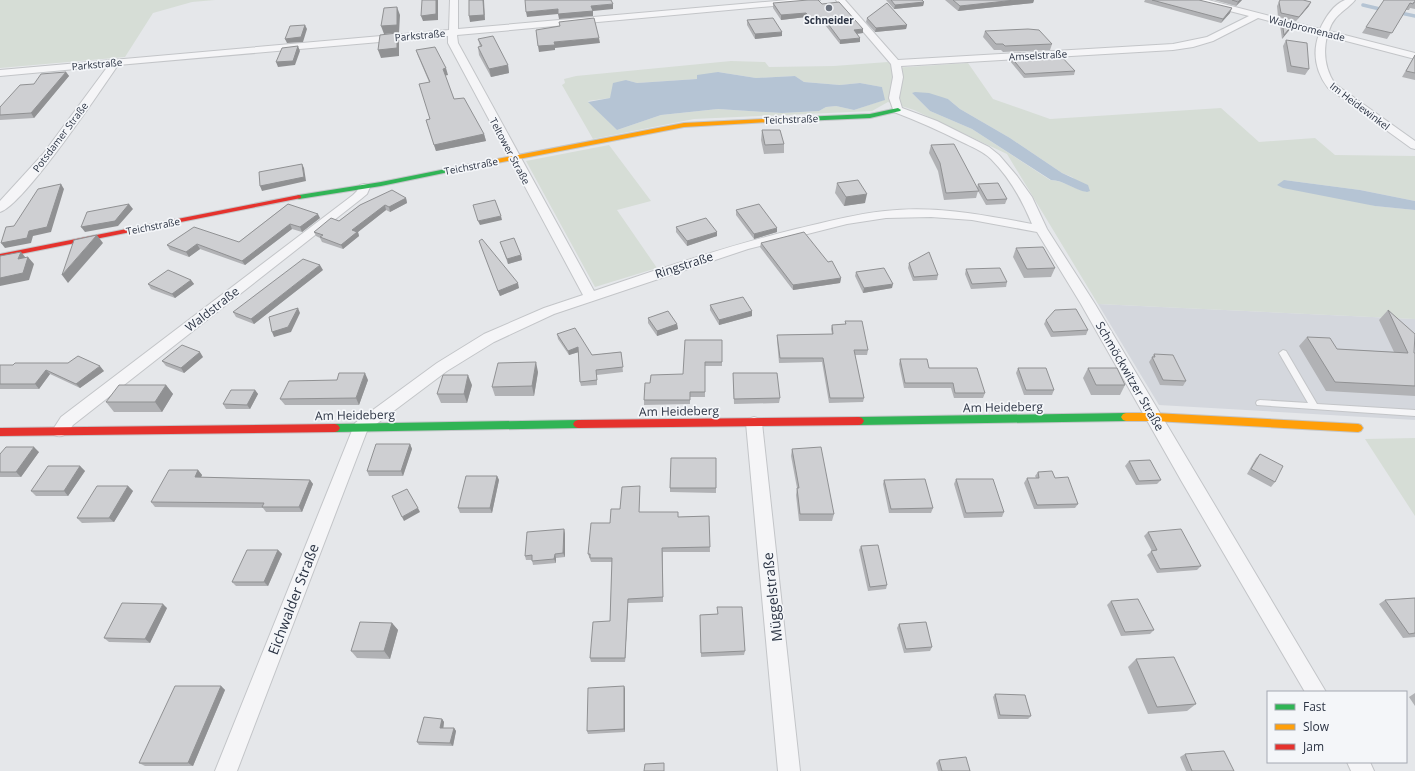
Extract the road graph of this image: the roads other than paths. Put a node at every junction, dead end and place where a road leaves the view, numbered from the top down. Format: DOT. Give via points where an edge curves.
graph roads {
  1 [pos="454,0"];
  2 [pos="816,0"];
  3 [pos="840,0"];
  4 [pos="1198,0"];
  5 [pos="1351,0"];
  6 [pos="1257,15"];
  7 [pos="1323,32"];
  8 [pos="452,33"];
  9 [pos="1415,56"];
  10 [pos="115,63"];
  11 [pos="896,63"];
  12 [pos="0,73"];
  13 [pos="898,110"];
  14 [pos="1415,146"];
  15 [pos="514,157"];
  16 [pos="364,187"];
  17 [pos="0,208"];
  18 [pos="1041,228"];
  19 [pos="0,256"];
  20 [pos="590,296"];
  21 [pos="1283,353"];
  22 [pos="1260,403"];
  23 [pos="1314,406"];
  24 [pos="1415,413"];
  25 [pos="1154,417"];
  26 [pos="754,423"];
  27 [pos="360,427"];
  28 [pos="1358,428"];
  29 [pos="0,432"];
  30 [pos="60,432"];
  31 [pos="1315,691"];
  32 [pos="226,771"];
  33 [pos="789,771"];
  1 -- 8 [label="street, Teltower Straße"];
  2 -- 8 [label="street, Parkstraße"];
  3 -- 11 [label="street"];
  4 -- 6 [label="street, Waldpromenade"];
  5 -- 7 [label="street" via="1336,12"];
  6 -- 7 [label="street, Waldpromenade"];
  6 -- 11 [label="street, Amselstraße" via="1210,39 1187,45"];
  7 -- 9 [label="street, Waldpromenade"];
  7 -- 14 [label="street, Im Heidewinkel" via="1320,51 1326,80"];
  8 -- 10 [label="street, Parkstraße"];
  8 -- 15 [label="street, Teltower Straße" via="453,43"];
  10 -- 12 [label="street, Parkstraße"];
  10 -- 17 [label="street, Potsdamer Straße" via="20,190"];
  11 -- 13 [label="street" via="898,77 894,98"];
  13 -- 15 [label="street, Teichstraße" via="870,116 694,124"];
  13 -- 18 [label="street, Schmöckwitzer Straße" via="954,132 995,157 1026,197"];
  15 -- 16 [label="street, Teichstraße"];
  15 -- 20 [label="street, Teltower Straße"];
  16 -- 19 [label="street, Teichstraße" via="337,190"];
  16 -- 30 [label="street, Waldstraße" via="357,198 67,422"];
  18 -- 20 [label="street, Ringstraße" via="972,216 922,212 886,214 847,220 744,246"];
  18 -- 25 [label="street, Schmöckwitzer Straße"];
  20 -- 27 [label="street, Ringstraße" via="519,324 470,349"];
  21 -- 23 [label="lane"];
  22 -- 23 [label="lane"];
  23 -- 24 [label="lane"];
  25 -- 26 [label="street, Am Heideberg"];
  25 -- 28 [label="street, Am Heideberg"];
  25 -- 31 [label="street, Schmöckwitzer Straße"];
  26 -- 27 [label="street, Am Heideberg"];
  26 -- 33 [label="street, Müggelstraße"];
  27 -- 30 [label="street, Am Heideberg"];
  27 -- 32 [label="street, Eichwalder Straße"];
  29 -- 30 [label="street, Am Heideberg"];
}
